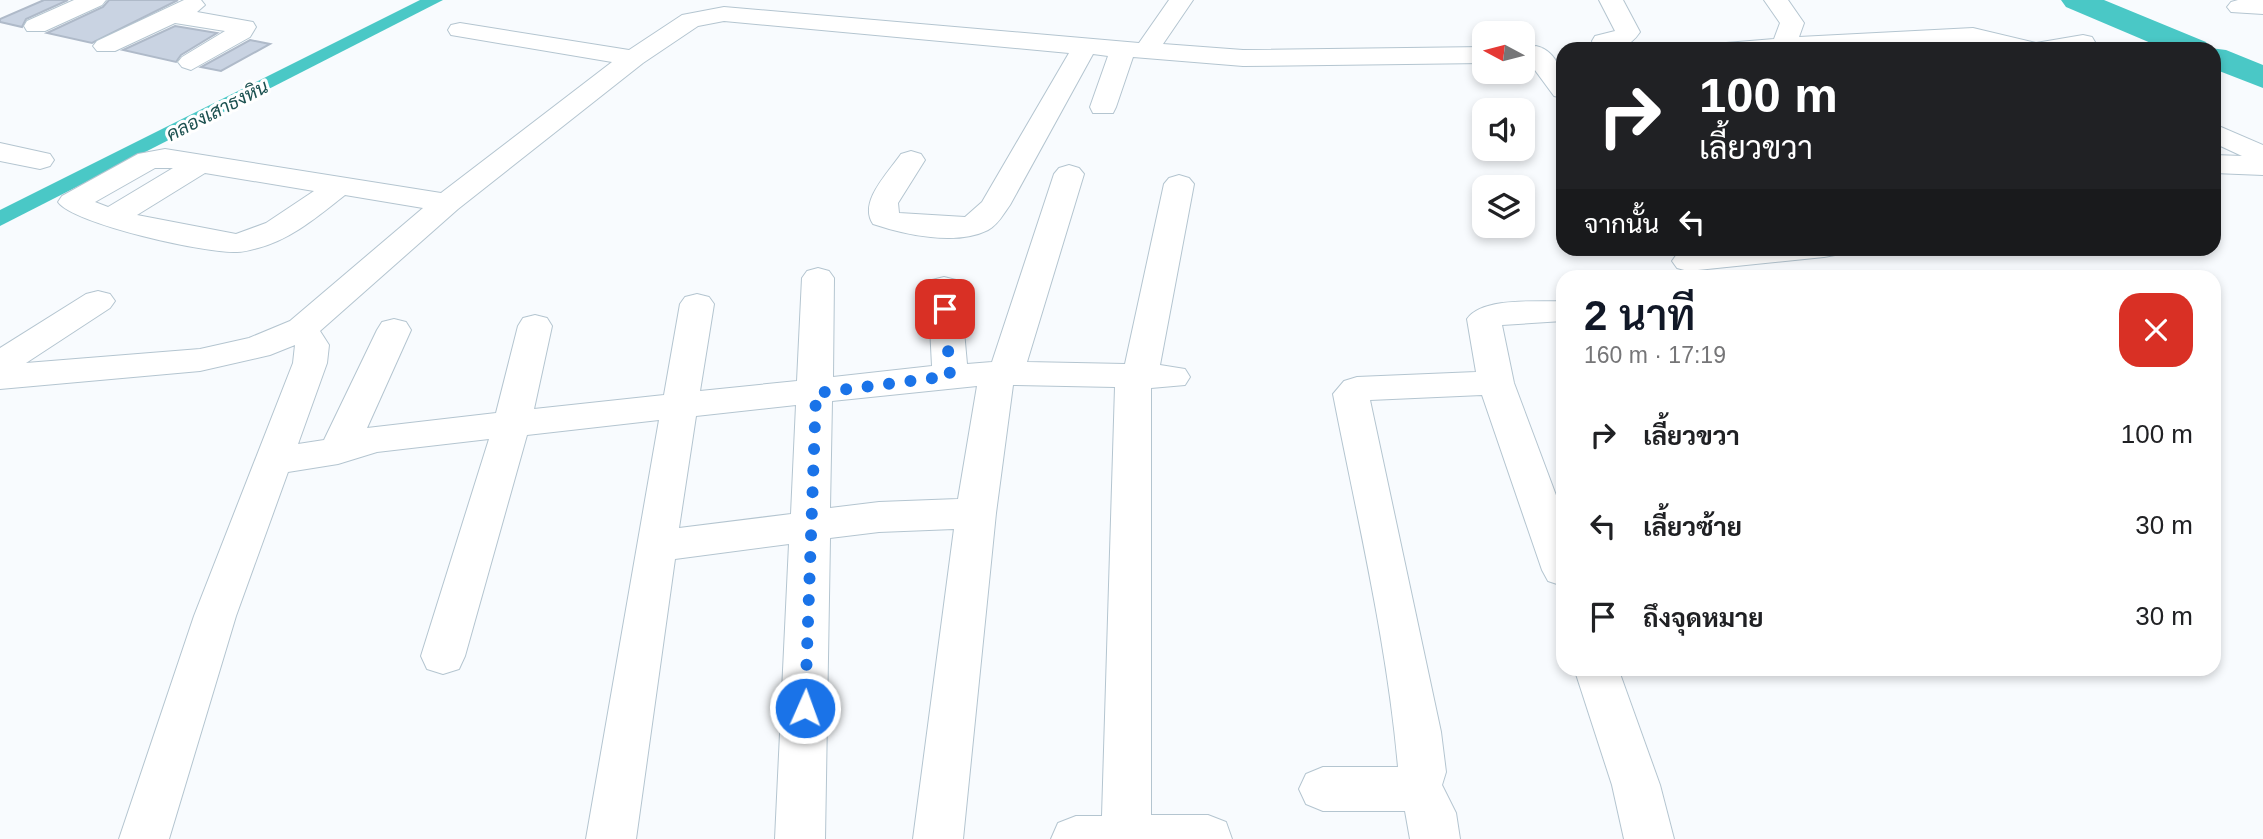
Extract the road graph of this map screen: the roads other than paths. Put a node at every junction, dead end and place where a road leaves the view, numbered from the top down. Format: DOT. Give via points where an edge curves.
graph roads {
  1 [pos="94,0"];
  2 [pos="204,0"];
  3 [pos="833,0"];
  4 [pos="1181,0"];
  5 [pos="1611,0"];
  6 [pos="1776,0"];
  7 [pos="724,7"];
  8 [pos="2239,7"];
  9 [pos="2263,7"];
  10 [pos="172,15"];
  11 [pos="803,21"];
  12 [pos="36,26"];
  13 [pos="460,30"];
  14 [pos="1604,42"];
  15 [pos="1786,42"];
  16 [pos="1872,42"];
  17 [pos="2001,42"];
  18 [pos="106,46"];
  19 [pos="1085,47"];
  20 [pos="1134,51"];
  21 [pos="1556,54"];
  22 [pos="1472,55"];
  23 [pos="1535,55"];
  24 [pos="635,58"];
  25 [pos="1535,61"];
  26 [pos="191,62"];
  27 [pos="1556,83"];
  28 [pos="1103,107"];
  29 [pos="2221,135"];
  30 [pos="0,152"];
  31 [pos="2263,156"];
  32 [pos="40,160"];
  33 [pos="911,160"];
  34 [pos="203,162"];
  35 [pos="2221,164"];
  36 [pos="2263,166"];
  37 [pos="1069,174"];
  38 [pos="1179,184"];
  39 [pos="337,187"];
  40 [pos="447,204"];
  41 [pos="112,217"];
  42 [pos="1747,256"];
  43 [pos="1689,262"];
  44 [pos="818,278"];
  45 [pos="944,287"];
  46 [pos="99,301"];
  47 [pos="697,303"];
  48 [pos="1556,311"];
  49 [pos="535,326"];
  50 [pos="302,329"];
  51 [pos="394,330"];
  52 [pos="0,364"];
  53 [pos="1001,373"];
  54 [pos="950,376"];
  55 [pos="1148,376"];
  56 [pos="0,377"];
  57 [pos="1496,383"];
  58 [pos="816,393"];
  59 [pos="679,407"];
  60 [pos="512,424"];
  61 [pos="353,441"];
  62 [pos="279,450"];
  63 [pos="976,513"];
  64 [pos="812,526"];
  65 [pos="656,546"];
  66 [pos="1556,550"];
  67 [pos="443,656"];
  68 [pos="1600,676"];
  69 [pos="1418,785"];
  70 [pos="1323,789"];
  71 [pos="1126,838"];
  72 [pos="1208,838"];
  73 [pos="144,839"];
  74 [pos="611,839"];
  75 [pos="800,839"];
  76 [pos="937,839"];
  77 [pos="1076,839"];
  78 [pos="1435,839"];
  79 [pos="1649,839"];
  1 -- 12 [label="street"];
  2 -- 10 [label="street"];
  3 -- 11 [label="street"];
  4 -- 20 [label="street"];
  5 -- 14 [label="street" via="1628,32 1621,39"];
  6 -- 15 [label="street" via="1791,23"];
  7 -- 11 [label="street"];
  7 -- 24 [label="street" via="678,27"];
  8 -- 9 [label="street"];
  10 -- 18 [label="street"];
  10 -- 26 [label="street" via="244,27"];
  11 -- 19 [label="street"];
  13 -- 24 [label="street"];
  16 -- 17 [label="street" via="1973,35"];
  19 -- 20 [label="street"];
  19 -- 33 [label="street" via="995,205 981,221 964,228 884,218 883,203"];
  20 -- 22 [label="street" via="1244,58"];
  20 -- 28 [label="street"];
  21 -- 23 [label="street"];
  24 -- 40 [label="street"];
  25 -- 27 [label="street"];
  29 -- 31 [label="street"];
  30 -- 32 [label="street"];
  34 -- 39 [label="street"];
  34 -- 41 [label="street"];
  34 -- 41 [label="street" via="148,160 73,202"];
  35 -- 36 [label="street"];
  37 -- 53 [label="street"];
  38 -- 55 [label="street"];
  39 -- 40 [label="street"];
  39 -- 41 [label="street" via="283,228 249,242 224,242"];
  40 -- 50 [label="street"];
  42 -- 43 [label="street"];
  44 -- 58 [label="street"];
  45 -- 54 [label="street"];
  46 -- 52 [label="street"];
  47 -- 59 [label="street"];
  48 -- 57 [label="street" via="1483,319"];
  49 -- 60 [label="street"];
  50 -- 56 [label="street" via="258,348 200,360"];
  50 -- 62 [label="street" via="312,345 310,363"];
  51 -- 61 [label="street"];
  53 -- 54 [label="street"];
  53 -- 55 [label="street"];
  53 -- 63 [label="street"];
  54 -- 58 [label="street"];
  55 -- 71 [label="street"];
  57 -- 66 [label="street"];
  57 -- 69 [label="street" via="1357,389 1351,394 1418,732 1422,772"];
  58 -- 59 [label="street"];
  58 -- 64 [label="street"];
  59 -- 60 [label="street"];
  59 -- 65 [label="street"];
  60 -- 61 [label="street"];
  60 -- 67 [label="street"];
  61 -- 62 [label="street"];
  62 -- 73 [label="street" via="215,617"];
  63 -- 64 [label="street" via="879,517"];
  63 -- 76 [label="street"];
  64 -- 65 [label="street"];
  64 -- 75 [label="street"];
  65 -- 74 [label="street"];
  68 -- 79 [label="street"];
  69 -- 70 [label="street" via="1408,789"];
  69 -- 78 [label="street" via="1431,813"];
  71 -- 72 [label="street"];
  71 -- 77 [label="street"];
}
